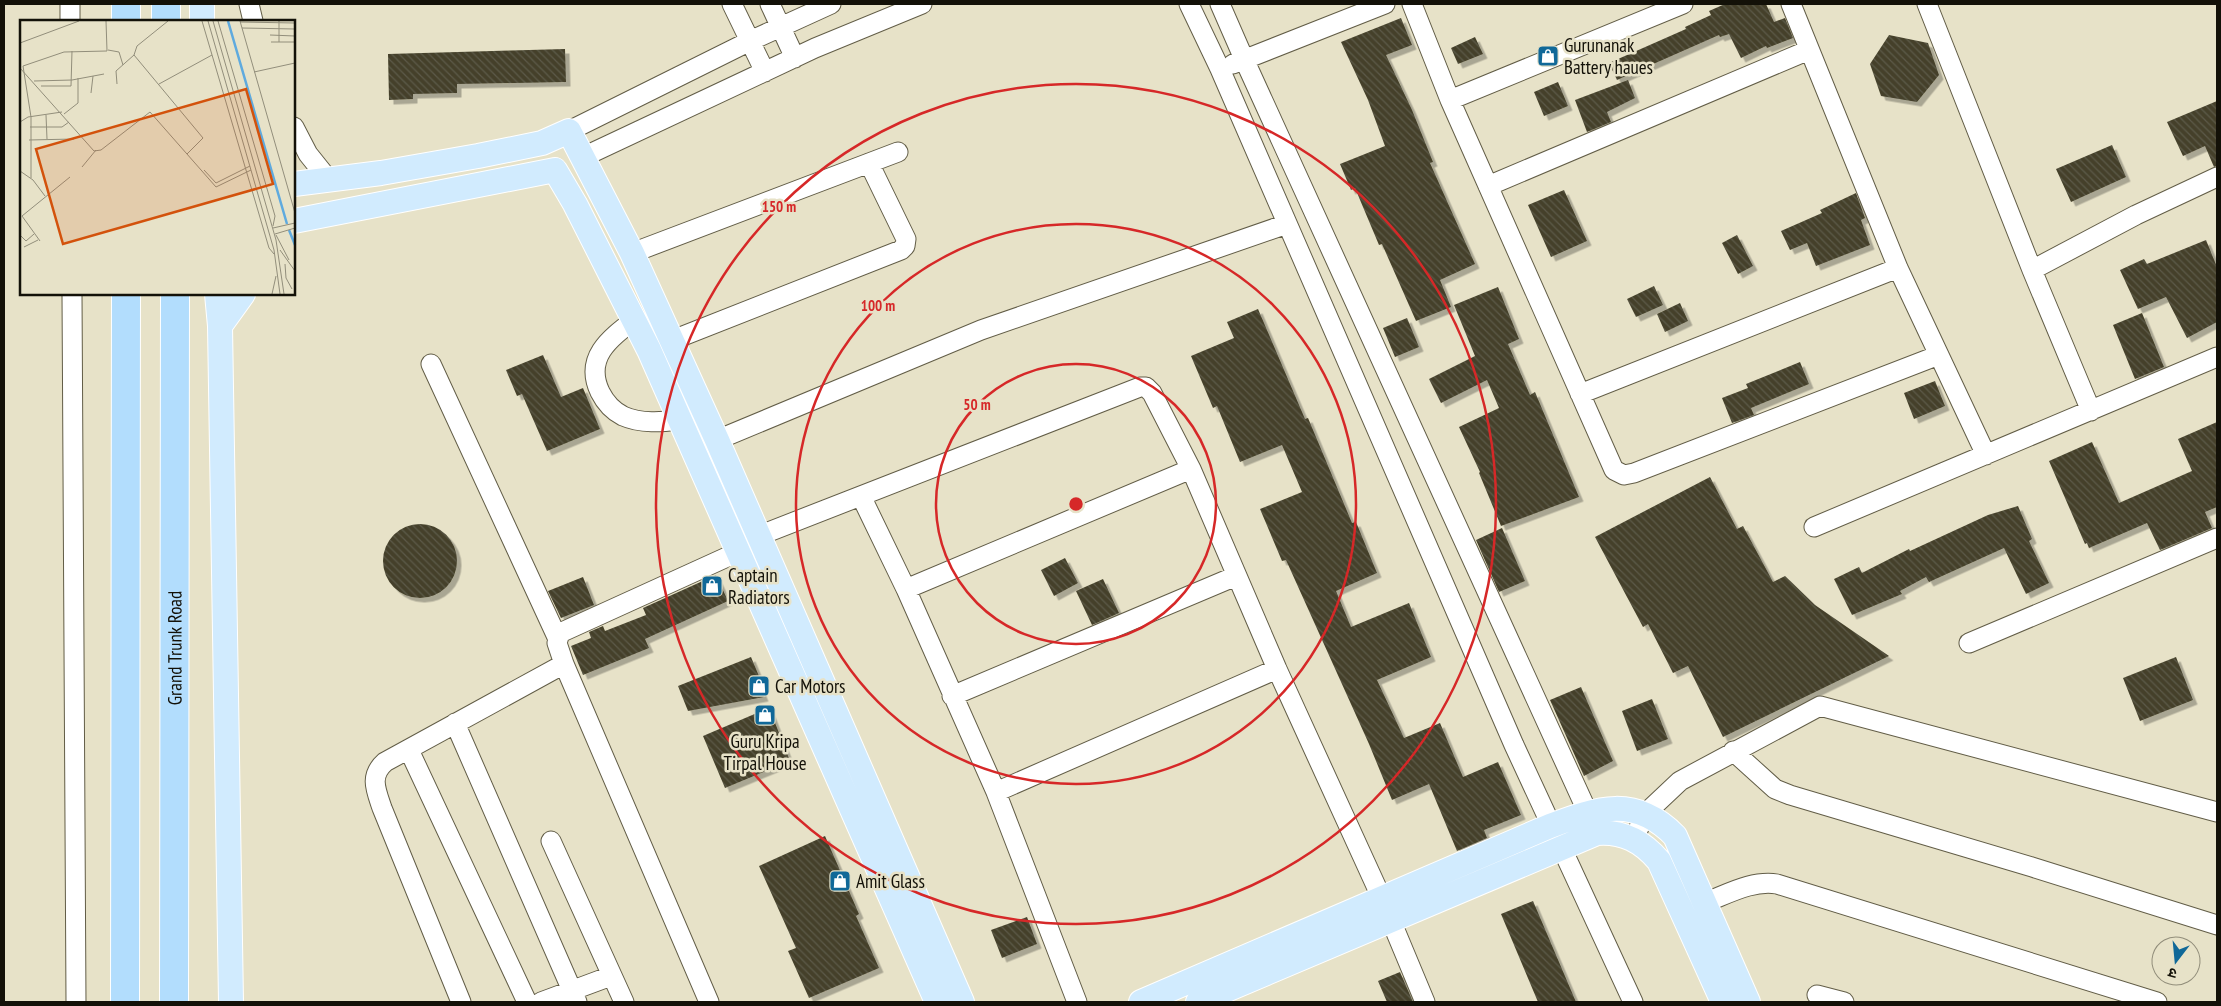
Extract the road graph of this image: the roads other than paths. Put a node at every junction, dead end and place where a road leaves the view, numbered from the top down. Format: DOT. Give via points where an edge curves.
graph roads {
  1 [pos="70,4"];
  2 [pos="126,4"];
  3 [pos="166,4"];
  4 [pos="202,4"];
  5 [pos="250,4"];
  6 [pos="732,4"];
  7 [pos="770,4"];
  8 [pos="831,4"];
  9 [pos="922,4"];
  10 [pos="1189,4"];
  11 [pos="1220,4"];
  12 [pos="1385,4"];
  13 [pos="1412,4"];
  14 [pos="1683,4"];
  15 [pos="1791,4"];
  16 [pos="1927,4"];
  17 [pos="70,20"];
  18 [pos="126,20"];
  19 [pos="166,20"];
  20 [pos="202,20"];
  21 [pos="253,20"];
  22 [pos="781,26"];
  23 [pos="750,41"];
  24 [pos="1809,50"];
  25 [pos="795,58"];
  26 [pos="1244,59"];
  27 [pos="1220,69"];
  28 [pos="764,72"];
  29 [pos="1450,100"];
  30 [pos="295,129"];
  31 [pos="569,131"];
  32 [pos="542,143"];
  33 [pos="898,152"];
  34 [pos="581,158"];
  35 [pos="869,162"];
  36 [pos="555,170"];
  37 [pos="2217,177"];
  38 [pos="328,179"];
  39 [pos="295,184"];
  40 [pos="1488,186"];
  41 [pos="296,223"];
  42 [pos="1287,224"];
  43 [pos="632,253"];
  44 [pos="1898,268"];
  45 [pos="2032,270"];
  46 [pos="72,295"];
  47 [pos="126,295"];
  48 [pos="175,295"];
  49 [pos="216,295"];
  50 [pos="242,295"];
  51 [pos="634,320"];
  52 [pos="220,326"];
  53 [pos="670,340"];
  54 [pos="649,350"];
  55 [pos="1939,356"];
  56 [pos="2217,357"];
  57 [pos="430,364"];
  58 [pos="1580,394"];
  59 [pos="2091,410"];
  60 [pos="680,420"];
  61 [pos="717,440"];
  62 [pos="693,450"];
  63 [pos="1986,456"];
  64 [pos="1192,469"];
  65 [pos="861,496"];
  66 [pos="1814,527"];
  67 [pos="758,536"];
  68 [pos="2217,538"];
  69 [pos="738,552"];
  70 [pos="1236,576"];
  71 [pos="906,589"];
  72 [pos="557,637"];
  73 [pos="1968,643"];
  74 [pos="564,664"];
  75 [pos="1277,669"];
  76 [pos="952,696"];
  77 [pos="455,723"];
  78 [pos="409,750"];
  79 [pos="1732,751"];
  80 [pos="996,792"];
  81 [pos="2217,812"];
  82 [pos="1645,814"];
  83 [pos="1592,823"];
  84 [pos="1550,826"];
  85 [pos="1634,839"];
  86 [pos="551,841"];
  87 [pos="1561,848"];
  88 [pos="1704,903"];
  89 [pos="1386,910"];
  90 [pos="2217,925"];
  91 [pos="611,976"];
  92 [pos="1817,995"];
  93 [pos="574,996"];
  94 [pos="76,1002"];
  95 [pos="125,1002"];
  96 [pos="174,1002"];
  97 [pos="231,1002"];
  98 [pos="460,1002"];
  99 [pos="527,1002"];
  100 [pos="541,1002"];
  101 [pos="624,1002"];
  102 [pos="710,1002"];
  103 [pos="937,1002"];
  104 [pos="962,1002"];
  105 [pos="1077,1002"];
  106 [pos="1141,1002"];
  107 [pos="1198,1002"];
  108 [pos="1425,1002"];
  109 [pos="1633,1002"];
  110 [pos="1723,1002"];
  111 [pos="1748,1002"];
  112 [pos="1844,1002"];
  113 [pos="2157,1002"];
  1 -- 17 [label="street"];
  2 -- 18 [label="highway"];
  3 -- 19 [label="highway"];
  4 -- 20 [label="main road"];
  5 -- 21 [label="street"];
  6 -- 23 [label="street"];
  7 -- 22 [label="street"];
  8 -- 22 [label="street"];
  9 -- 25 [label="street"];
  10 -- 27 [label="street"];
  11 -- 26 [label="street"];
  12 -- 26 [label="street"];
  13 -- 29 [label="street"];
  14 -- 29 [label="street"];
  15 -- 24 [label="street"];
  16 -- 45 [label="street"];
  22 -- 23 [label="street"];
  22 -- 25 [label="street"];
  23 -- 28 [label="street"];
  23 -- 31 [label="street"];
  24 -- 40 [label="street"];
  24 -- 44 [label="street"];
  25 -- 28 [label="street"];
  26 -- 27 [label="street"];
  26 -- 83 [label="street"];
  27 -- 42 [label="street"];
  28 -- 34 [label="street"];
  29 -- 40 [label="street"];
  30 -- 38 [label="street" via="308,154"];
  31 -- 32 [label="main road"];
  31 -- 34 [label="main road"];
  32 -- 36 [label="main road"];
  32 -- 38 [label="main road" via="381,173"];
  33 -- 35 [label="street"];
  34 -- 36 [label="main road"];
  34 -- 43 [label="main road"];
  35 -- 43 [label="street"];
  35 -- 53 [label="street" via="906,238 901,250"];
  36 -- 41 [label="main road"];
  36 -- 51 [label="main road"];
  37 -- 45 [label="street"];
  38 -- 39 [label="main road"];
  40 -- 58 [label="street"];
  42 -- 61 [label="street" via="981,330"];
  42 -- 84 [label="street"];
  43 -- 53 [label="main road"];
  44 -- 55 [label="street"];
  44 -- 58 [label="street"];
  45 -- 59 [label="street"];
  46 -- 94 [label="street"];
  47 -- 95 [label="highway"];
  48 -- 96 [label="highway, Grand Trunk Road"];
  49 -- 52 [label="main road"];
  50 -- 52 [label="main road"];
  51 -- 54 [label="main road"];
  51 -- 60 [label="street" via="610,338 601,351 594,379 605,402 624,416 652,423"];
  52 -- 97 [label="main road"];
  53 -- 54 [label="street"];
  53 -- 61 [label="main road"];
  54 -- 60 [label="main road"];
  55 -- 58 [label="street" via="1624,475 1614,470 1609,462"];
  55 -- 63 [label="street"];
  56 -- 59 [label="street"];
  57 -- 72 [label="street"];
  59 -- 63 [label="street"];
  60 -- 62 [label="main road"];
  61 -- 62 [label="street"];
  61 -- 67 [label="main road"];
  62 -- 69 [label="main road"];
  63 -- 66 [label="street"];
  64 -- 65 [label="street" via="1152,393 1146,387 1140,387"];
  64 -- 70 [label="street"];
  64 -- 71 [label="street"];
  65 -- 67 [label="street"];
  65 -- 71 [label="street"];
  67 -- 69 [label="street"];
  67 -- 104 [label="main road"];
  68 -- 73 [label="street"];
  69 -- 72 [label="street" via="565,630"];
  69 -- 103 [label="main road"];
  70 -- 75 [label="street"];
  70 -- 76 [label="street"];
  71 -- 76 [label="street"];
  72 -- 74 [label="street"];
  74 -- 77 [label="street"];
  74 -- 102 [label="street"];
  75 -- 80 [label="street"];
  75 -- 89 [label="street"];
  76 -- 80 [label="street"];
  77 -- 78 [label="street"];
  77 -- 93 [label="street"];
  78 -- 98 [label="street" via="378,768 374,786"];
  78 -- 99 [label="street"];
  79 -- 81 [label="street" via="1820,706"];
  79 -- 82 [label="street" via="1680,781"];
  79 -- 90 [label="street" via="1775,789 1790,796"];
  80 -- 105 [label="street"];
  82 -- 83 [label="main road" via="1621,808"];
  82 -- 85 [label="street"];
  82 -- 88 [label="main road" via="1662,823 1675,836"];
  83 -- 84 [label="main road"];
  83 -- 85 [label="main road"];
  83 -- 87 [label="main road"];
  84 -- 87 [label="street"];
  84 -- 89 [label="main road"];
  85 -- 110 [label="main road" via="1659,861"];
  86 -- 91 [label="street"];
  87 -- 89 [label="main road"];
  87 -- 109 [label="street"];
  88 -- 111 [label="main road"];
  88 -- 113 [label="street" via="1753,884 1778,884"];
  89 -- 106 [label="main road"];
  89 -- 107 [label="main road"];
  89 -- 108 [label="street"];
  91 -- 93 [label="street"];
  91 -- 101 [label="street"];
  92 -- 112 [label="street"];
  93 -- 100 [label="street"];
}
